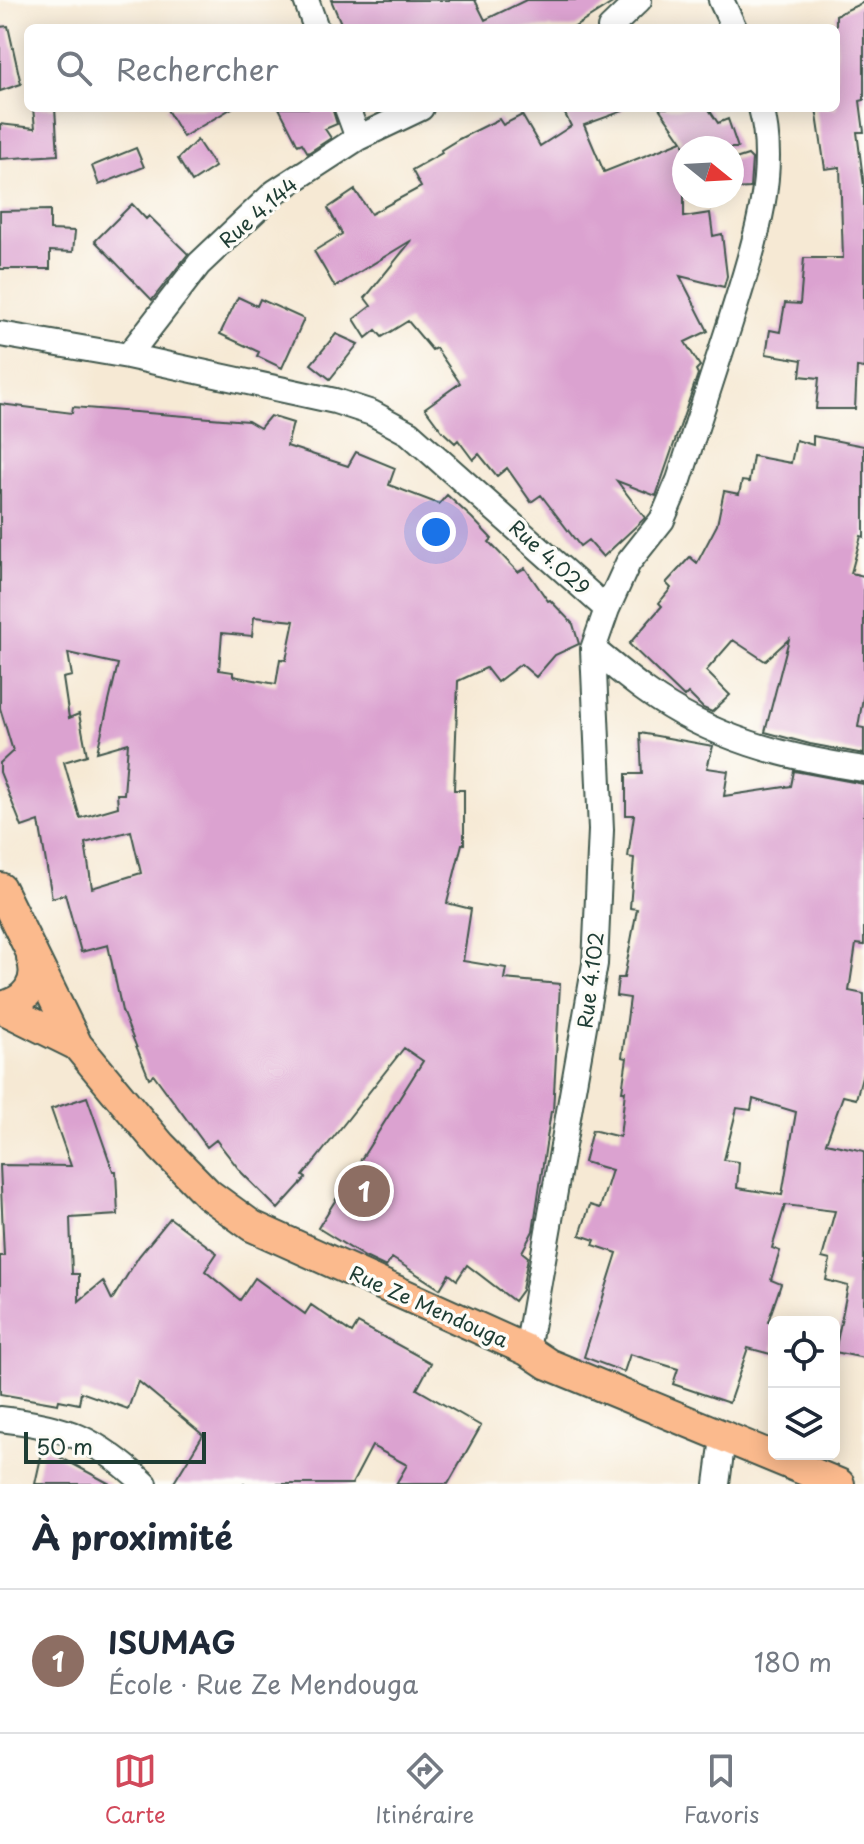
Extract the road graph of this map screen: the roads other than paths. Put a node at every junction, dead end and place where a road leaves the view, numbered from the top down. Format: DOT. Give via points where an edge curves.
graph roads {
  1 [pos="306,0"];
  2 [pos="639,0"];
  3 [pos="721,0"];
  4 [pos="315,24"];
  5 [pos="614,24"];
  6 [pos="732,24"];
  7 [pos="348,112"];
  8 [pos="413,112"];
  9 [pos="762,112"];
  10 [pos="358,138"];
  11 [pos="0,334"];
  12 [pos="128,356"];
  13 [pos="607,609"];
  14 [pos="593,649"];
  15 [pos="864,769"];
  16 [pos="0,888"];
  17 [pos="0,936"];
  18 [pos="30,953"];
  19 [pos="0,1007"];
  20 [pos="77,1045"];
  21 [pos="527,1350"];
  22 [pos="0,1419"];
  23 [pos="723,1438"];
  24 [pos="145,1484"];
  25 [pos="717,1484"];
  26 [pos="839,1484"];
  1 -- 4 [label="street"];
  2 -- 5 [label="street"];
  3 -- 6 [label="street"];
  7 -- 10 [label="street"];
  8 -- 10 [label="street, Rue 4.144"];
  9 -- 13 [label="street, Rue 4.029" via="766,173 758,232 668,507 628,563"];
  10 -- 12 [label="street, Rue 4.144" via="275,192 221,243"];
  11 -- 12 [label="street, Rue 4.029"];
  12 -- 13 [label="street, Rue 4.029" via="372,413 409,433"];
  13 -- 14 [label="street, Rue 4.102"];
  14 -- 15 [label="street" via="648,693 712,729 765,749"];
  14 -- 21 [label="street, Rue 4.102" via="601,830 595,964"];
  16 -- 18 [label="main road, Rue Ze Mendouga"];
  17 -- 18 [label="main road" via="14,939"];
  18 -- 19 [label="main road" via="35,965 31,989 23,999"];
  18 -- 20 [label="main road, Rue Ze Mendouga"];
  19 -- 20 [label="main road, Rue Ze Mendouga"];
  20 -- 21 [label="main road, Rue Ze Mendouga" via="161,1146 208,1194 252,1226"];
  21 -- 23 [label="main road, Rue Ze Mendouga" via="548,1364"];
  22 -- 24 [label="street" via="66,1431 93,1442"];
  23 -- 25 [label="street"];
  23 -- 26 [label="main road, Rue Ze Mendouga"];
}
